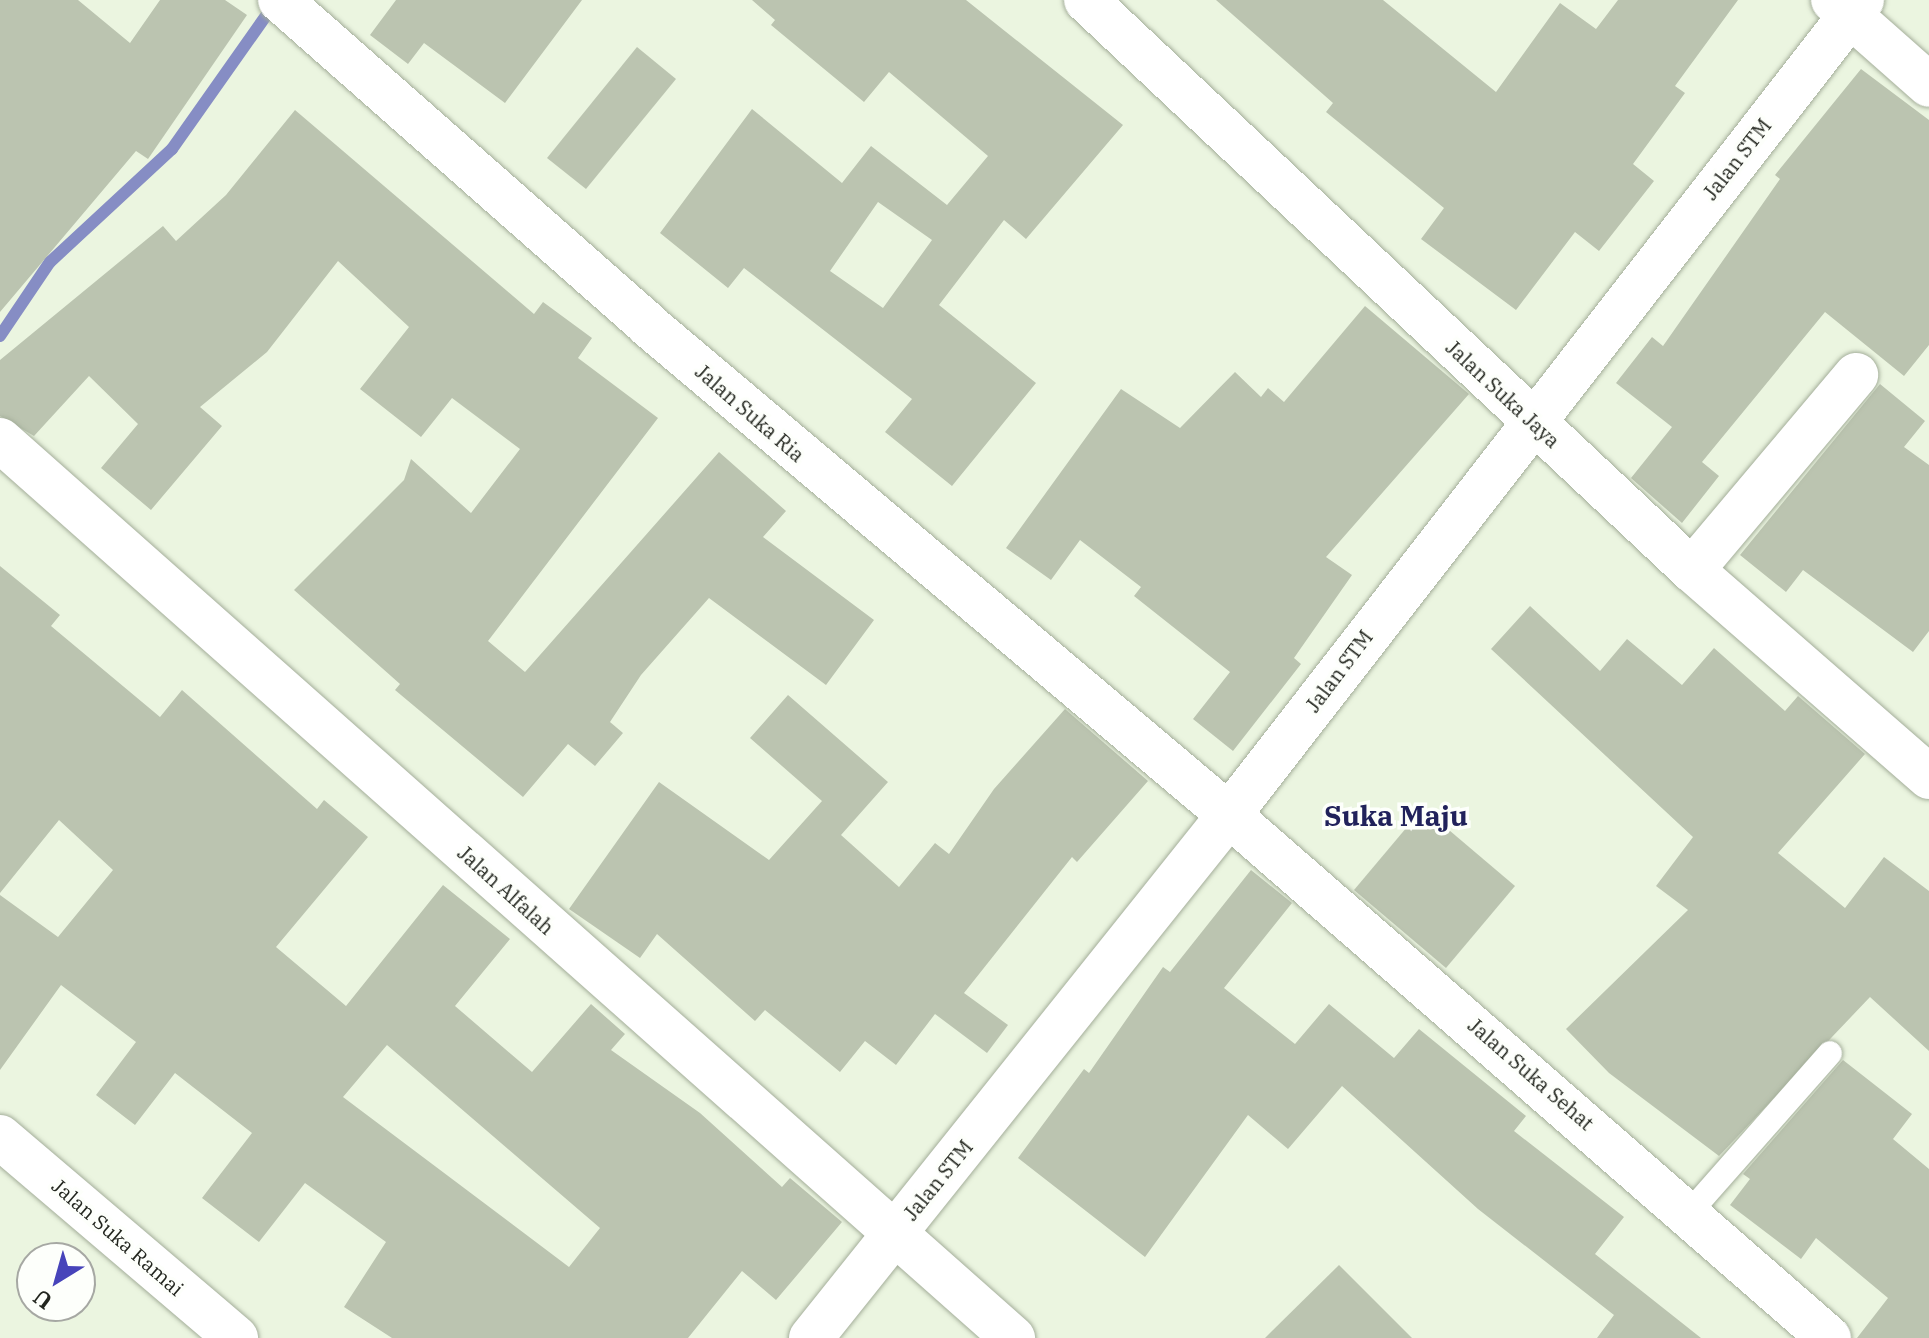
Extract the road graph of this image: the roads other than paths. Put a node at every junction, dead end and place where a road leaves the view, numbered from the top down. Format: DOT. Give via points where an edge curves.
graph roads {
  1 [pos="280,0"];
  2 [pos="1086,0"];
  3 [pos="1849,5"];
  4 [pos="1929,85"];
  5 [pos="1856,375"];
  6 [pos="1530,421"];
  7 [pos="0,440"];
  8 [pos="1692,570"];
  9 [pos="1929,777"];
  10 [pos="1229,815"];
  11 [pos="1830,1053"];
  12 [pos="0,1137"];
  13 [pos="1689,1213"];
  14 [pos="894,1235"];
  15 [pos="236,1338"];
  16 [pos="811,1338"];
  17 [pos="1013,1338"];
  18 [pos="1829,1338"];
  1 -- 10 [label="street, Jalan Suka Ria" via="911,552"];
  2 -- 6 [label="street, Jalan Suka Jaya"];
  3 -- 4 [label="street"];
  3 -- 6 [label="street, Jalan STM"];
  5 -- 8 [label="street"];
  6 -- 8 [label="street, Jalan Suka Jaya"];
  6 -- 10 [label="street, Jalan STM"];
  7 -- 14 [label="street, Jalan Alfalah"];
  8 -- 9 [label="street, Jalan Suka Jaya"];
  10 -- 13 [label="street, Jalan Suka Sehat"];
  10 -- 14 [label="street, Jalan STM"];
  11 -- 13 [label="lane"];
  12 -- 15 [label="street, Jalan Suka Ramai"];
  13 -- 18 [label="street, Jalan Suka Sehat"];
  14 -- 16 [label="street, Jalan STM"];
  14 -- 17 [label="street, Jalan Alfalah"];
}
